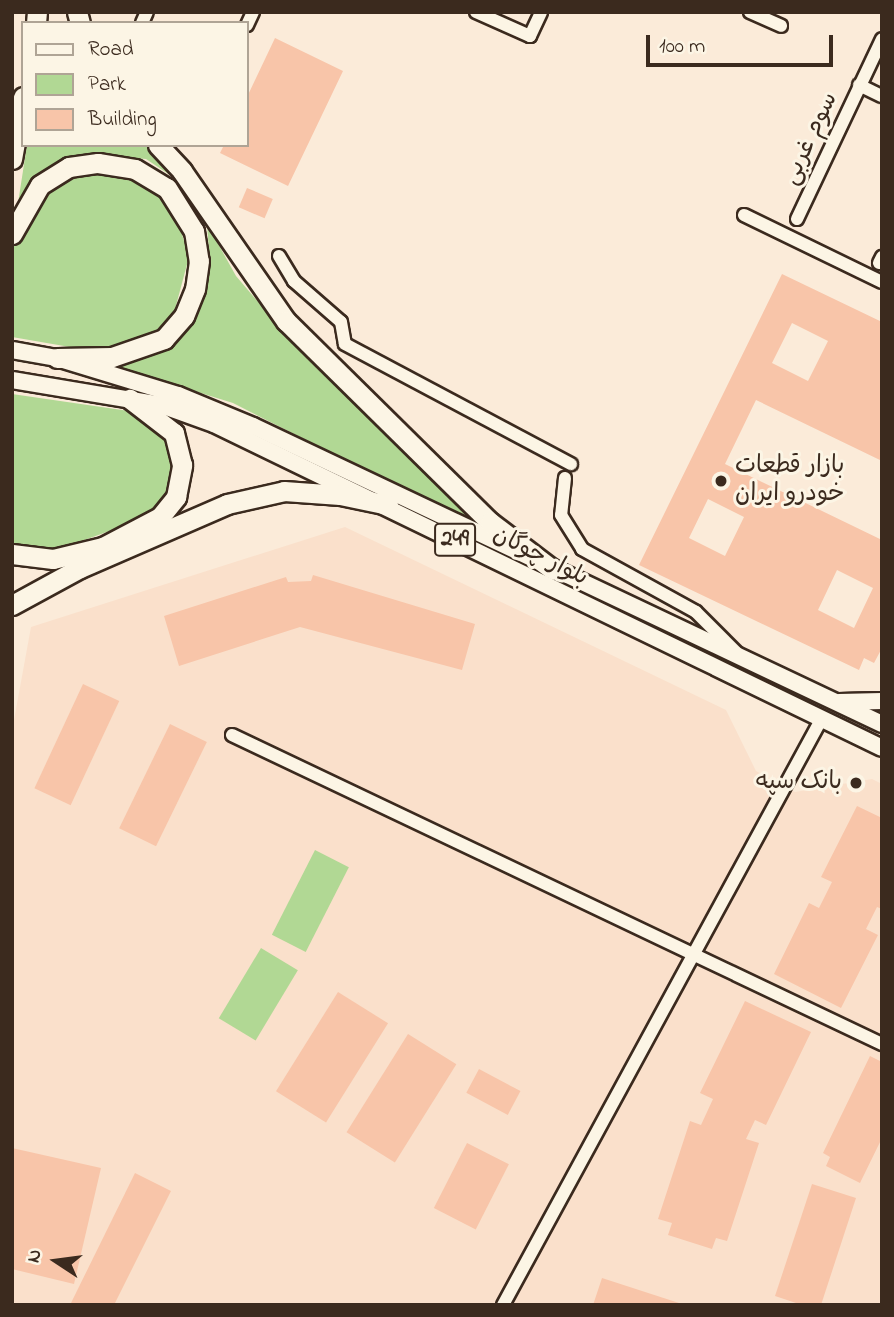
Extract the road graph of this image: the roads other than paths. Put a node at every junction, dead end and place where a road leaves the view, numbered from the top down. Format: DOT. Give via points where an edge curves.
graph roads {
  1 [pos="476,12"];
  2 [pos="541,12"];
  3 [pos="751,12"];
  4 [pos="781,26"];
  5 [pos="882,39"];
  6 [pos="859,85"];
  7 [pos="882,96"];
  8 [pos="21,108"];
  9 [pos="160,147"];
  10 [pos="12,159"];
  11 [pos="744,215"];
  12 [pos="797,219"];
  13 [pos="12,234"];
  14 [pos="279,256"];
  15 [pos="882,282"];
  16 [pos="12,350"];
  17 [pos="57,358"];
  18 [pos="12,380"];
  19 [pos="130,399"];
  20 [pos="571,464"];
  21 [pos="565,478"];
  22 [pos="387,505"];
  23 [pos="12,554"];
  24 [pos="553,570"];
  25 [pos="12,605"];
  26 [pos="743,659"];
  27 [pos="882,701"];
  28 [pos="837,702"];
  29 [pos="822,718"];
  30 [pos="882,724"];
  31 [pos="232,735"];
  32 [pos="882,748"];
  33 [pos="692,955"];
  34 [pos="882,1044"];
  35 [pos="503,1305"];
  1 -- 2 [label="street" via="530,36"];
  3 -- 4 [label="street"];
  5 -- 6 [label="street, سوم غربی"];
  6 -- 7 [label="street"];
  6 -- 12 [label="street, سوم غربی"];
  8 -- 10 [label="highway"];
  9 -- 24 [label="highway" via="182,171 286,321 490,522"];
  11 -- 15 [label="street"];
  13 -- 17 [label="highway" via="40,185 69,167 98,163 135,169 167,188 194,231 199,261 195,289 184,316 164,339 112,357"];
  14 -- 20 [label="street" via="294,281 341,321 345,344"];
  16 -- 17 [label="main road, بلوار چوگان / 249"];
  17 -- 24 [label="main road, بلوار چوگان / 249" via="178,395 253,426"];
  18 -- 19 [label="main road, بلوار چوگان / 249"];
  19 -- 22 [label="main road, بلوار چوگان / 249" via="214,424"];
  19 -- 23 [label="highway" via="174,433 181,449 176,497 160,517 75,555 33,559"];
  21 -- 26 [label="street" via="561,515 582,549 696,612"];
  22 -- 25 [label="highway" via="340,495 284,491 227,504 80,568"];
  22 -- 29 [label="main road, بلوار چوگان / 249"];
  24 -- 26 [label="main road, بلوار چوگان / 249"];
  26 -- 28 [label="main road, بلوار چوگان / 249"];
  27 -- 28 [label="main road"];
  28 -- 30 [label="main road, بلوار چوگان / 249"];
  29 -- 32 [label="main road, بلوار چوگان / 249"];
  29 -- 33 [label="street"];
  31 -- 33 [label="street"];
  33 -- 34 [label="street"];
  33 -- 35 [label="street"];
}
